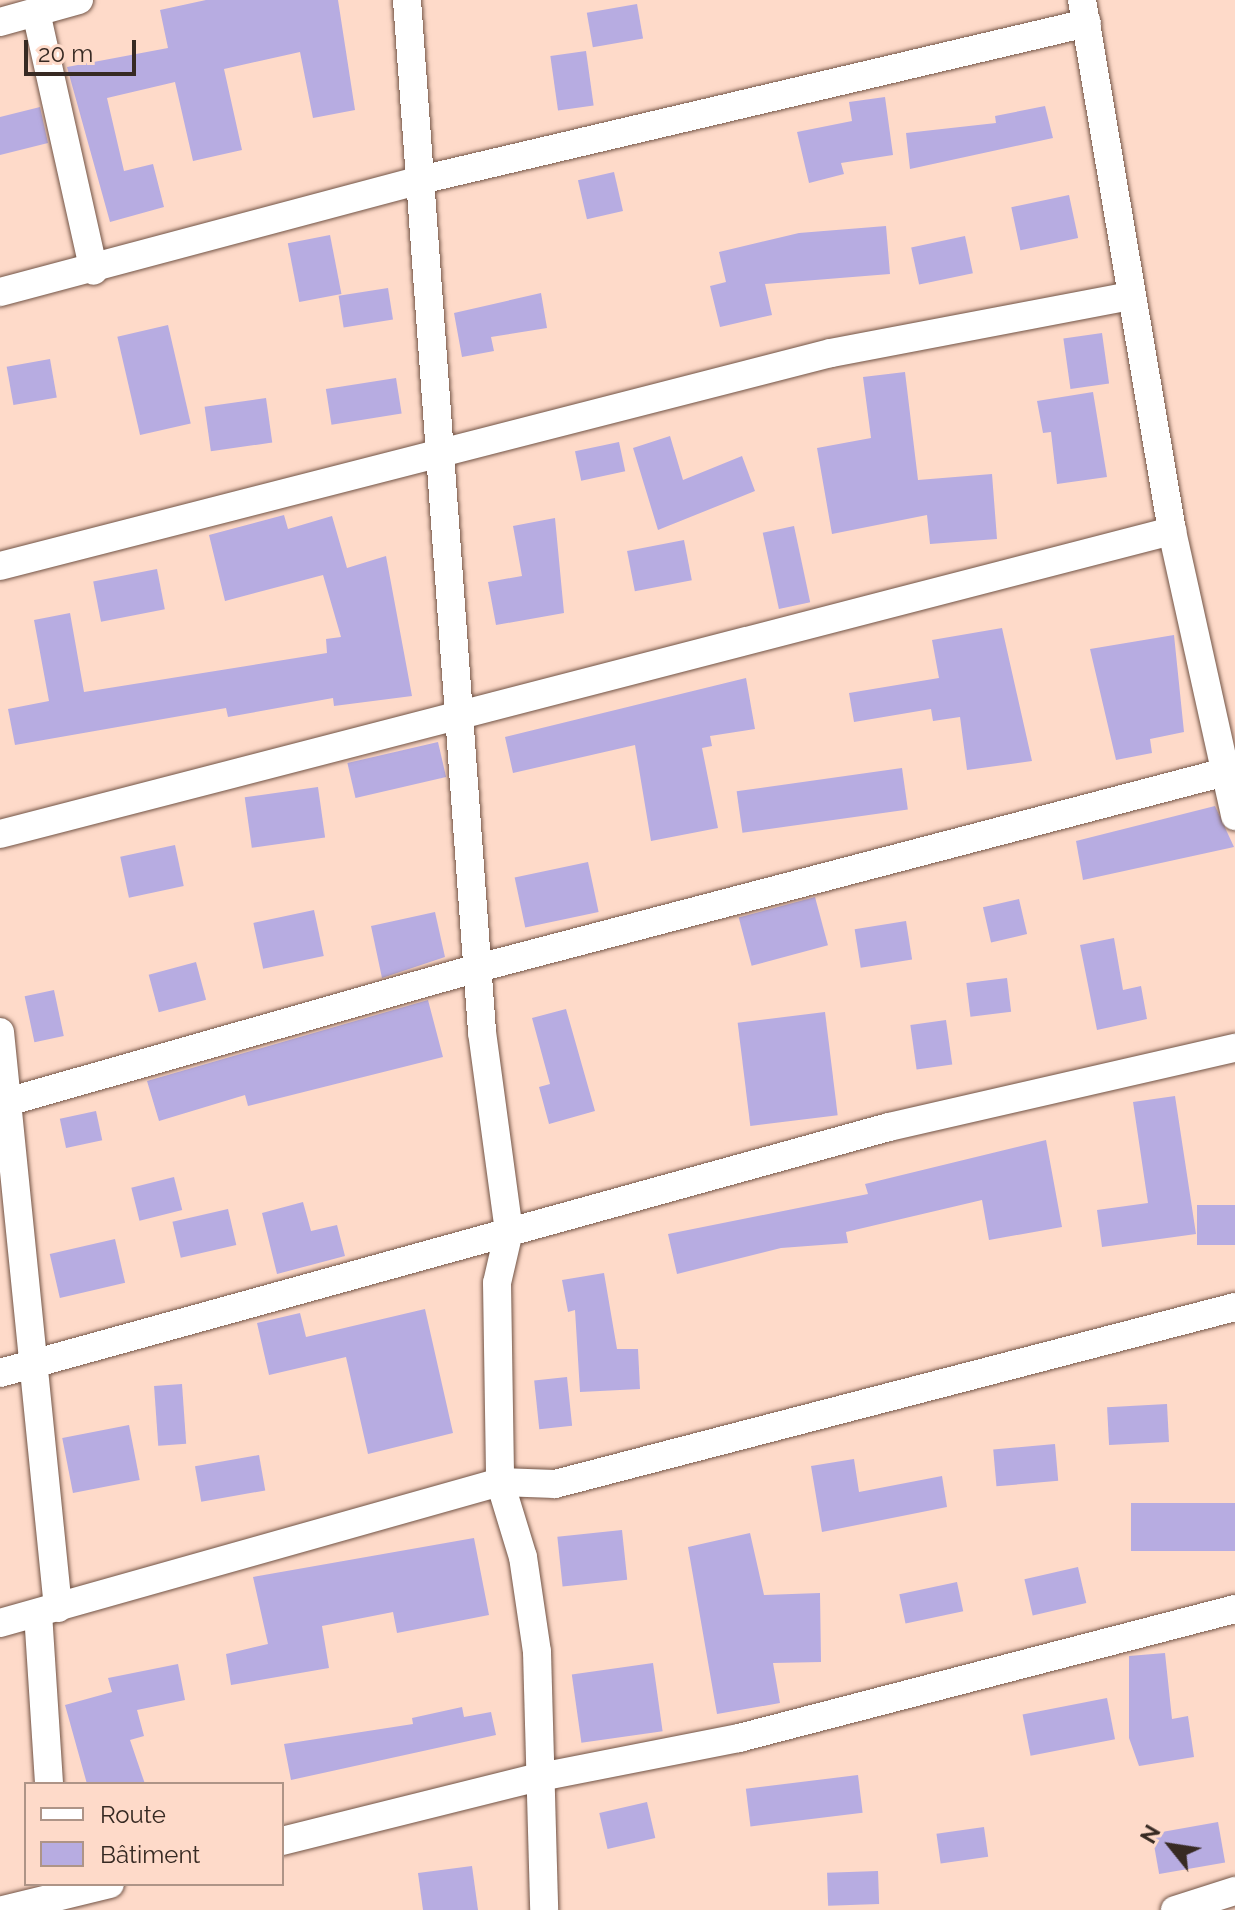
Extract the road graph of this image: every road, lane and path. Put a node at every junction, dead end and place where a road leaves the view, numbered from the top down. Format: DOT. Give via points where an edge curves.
graph roads {
  1 [pos="79,0"];
  2 [pos="407,0"];
  3 [pos="36,12"];
  4 [pos="1084,12"];
  5 [pos="0,22"];
  6 [pos="425,179"];
  7 [pos="94,271"];
  8 [pos="0,292"];
  9 [pos="1130,296"];
  10 [pos="443,447"];
  11 [pos="1172,531"];
  12 [pos="0,566"];
  13 [pos="458,720"];
  14 [pos="1225,772"];
  15 [pos="1235,816"];
  16 [pos="0,834"];
  17 [pos="478,968"];
  18 [pos="0,1032"];
  19 [pos="1235,1048"];
  20 [pos="2,1103"];
  21 [pos="509,1231"];
  22 [pos="1235,1307"];
  23 [pos="35,1364"];
  24 [pos="0,1373"];
  25 [pos="500,1482"];
  26 [pos="1235,1609"];
  27 [pos="48,1611"];
  28 [pos="0,1623"];
  29 [pos="535,1778"];
  30 [pos="49,1782"];
  31 [pos="284,1841"];
  32 [pos="102,1886"];
  33 [pos="1235,1891"];
  34 [pos="56,1897"];
  35 [pos="3,1910"];
  36 [pos="544,1910"];
  37 [pos="1175,1910"];
  1 -- 3 [label="street"];
  2 -- 6 [label="street"];
  3 -- 5 [label="street"];
  3 -- 7 [label="street"];
  4 -- 6 [label="street"];
  4 -- 9 [label="street"];
  6 -- 7 [label="street"];
  6 -- 10 [label="street" via="425,308"];
  7 -- 8 [label="street"];
  9 -- 10 [label="street" via="831,353"];
  9 -- 11 [label="street"];
  10 -- 12 [label="street"];
  10 -- 13 [label="street"];
  11 -- 13 [label="street"];
  11 -- 14 [label="street"];
  13 -- 16 [label="street"];
  13 -- 17 [label="street"];
  14 -- 15 [label="street"];
  14 -- 17 [label="street"];
  17 -- 20 [label="street"];
  17 -- 21 [label="street"];
  18 -- 20 [label="street"];
  19 -- 21 [label="street" via="889,1127"];
  20 -- 23 [label="street"];
  21 -- 23 [label="street"];
  21 -- 25 [label="street" via="497,1283"];
  22 -- 25 [label="street" via="555,1484"];
  23 -- 24 [label="street"];
  23 -- 27 [label="street"];
  25 -- 27 [label="street"];
  25 -- 29 [label="street" via="523,1557 537,1652"];
  26 -- 29 [label="street" via="739,1738"];
  27 -- 28 [label="street"];
  27 -- 30 [label="street"];
  29 -- 31 [label="street"];
  29 -- 36 [label="street"];
  32 -- 34 [label="street"];
  33 -- 37 [label="street"];
  34 -- 35 [label="street"];
}
